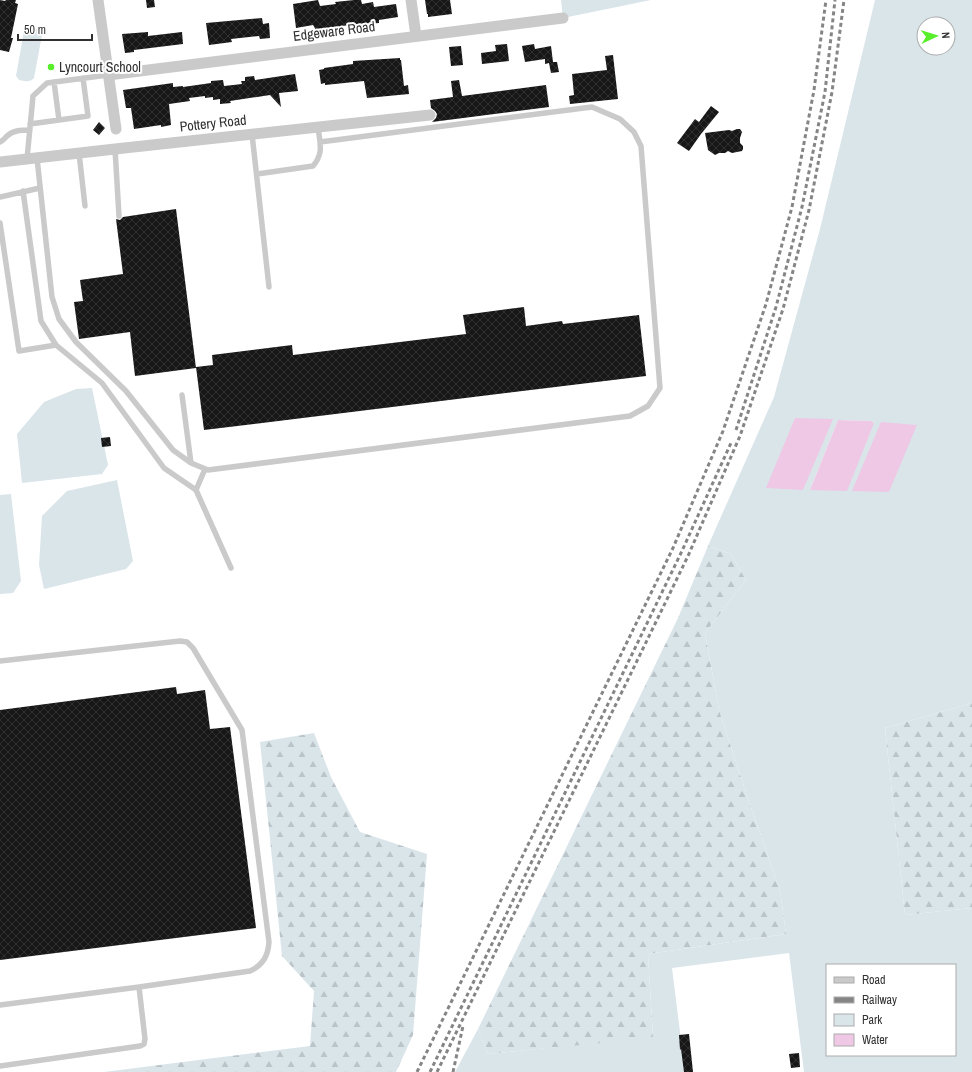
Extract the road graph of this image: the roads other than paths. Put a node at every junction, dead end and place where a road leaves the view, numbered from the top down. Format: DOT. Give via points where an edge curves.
graph roads {
  1 [pos="98,0"];
  2 [pos="411,0"];
  3 [pos="564,18"];
  4 [pos="416,36"];
  5 [pos="108,75"];
  6 [pos="83,78"];
  7 [pos="54,82"];
  8 [pos="430,116"];
  9 [pos="59,120"];
  10 [pos="30,127"];
  11 [pos="318,127"];
  12 [pos="116,129"];
  13 [pos="252,134"];
  14 [pos="1,142"];
  15 [pos="320,142"];
  16 [pos="115,149"];
  17 [pos="79,153"];
  18 [pos="32,159"];
  19 [pos="0,162"];
  20 [pos="257,174"];
  21 [pos="40,188"];
  22 [pos="23,192"];
  23 [pos="0,196"];
  24 [pos="85,206"];
  25 [pos="119,216"];
  26 [pos="0,223"];
  27 [pos="269,287"];
  28 [pos="56,345"];
  29 [pos="182,395"];
  30 [pos="191,463"];
  31 [pos="205,468"];
  32 [pos="196,490"];
  33 [pos="231,568"];
  34 [pos="0,661"];
  35 [pos="139,987"];
  36 [pos="0,1005"];
  37 [pos="0,1066"];
  1 -- 5 [label="street"];
  2 -- 4 [label="street"];
  3 -- 4 [label="street, Edgeware Road"];
  4 -- 5 [label="street, Edgeware Road"];
  5 -- 6 [label="lane"];
  5 -- 12 [label="street"];
  6 -- 7 [label="lane"];
  6 -- 9 [label="lane" via="88,116"];
  7 -- 9 [label="lane"];
  7 -- 10 [label="lane" via="47,83 33,96"];
  8 -- 11 [label="street, Pottery Road"];
  9 -- 10 [label="lane"];
  10 -- 14 [label="lane" via="11,133"];
  10 -- 18 [label="lane"];
  11 -- 13 [label="street, Pottery Road"];
  11 -- 15 [label="lane"];
  13 -- 16 [label="street, Pottery Road"];
  13 -- 20 [label="lane"];
  15 -- 20 [label="lane" via="319,159 313,166"];
  15 -- 31 [label="lane" via="592,107 620,119 634,132 641,146 660,388 648,406 630,416 208,470"];
  16 -- 17 [label="street, Pottery Road"];
  16 -- 25 [label="lane"];
  17 -- 18 [label="street, Pottery Road"];
  17 -- 24 [label="lane"];
  18 -- 19 [label="street, Pottery Road"];
  18 -- 21 [label="lane"];
  20 -- 27 [label="lane"];
  21 -- 22 [label="lane"];
  21 -- 30 [label="lane" via="52,297 59,319 76,342 126,390 172,450"];
  22 -- 23 [label="lane"];
  22 -- 28 [label="lane" via="41,321"];
  26 -- 28 [label="lane" via="19,351"];
  28 -- 32 [label="lane" via="102,383 164,468"];
  29 -- 30 [label="lane"];
  30 -- 31 [label="lane"];
  31 -- 32 [label="lane"];
  32 -- 33 [label="lane"];
  34 -- 35 [label="lane" via="187,642 240,724 269,942 268,951 263,962 250,971"];
  35 -- 36 [label="lane"];
  35 -- 37 [label="lane" via="144,1044"];
}
